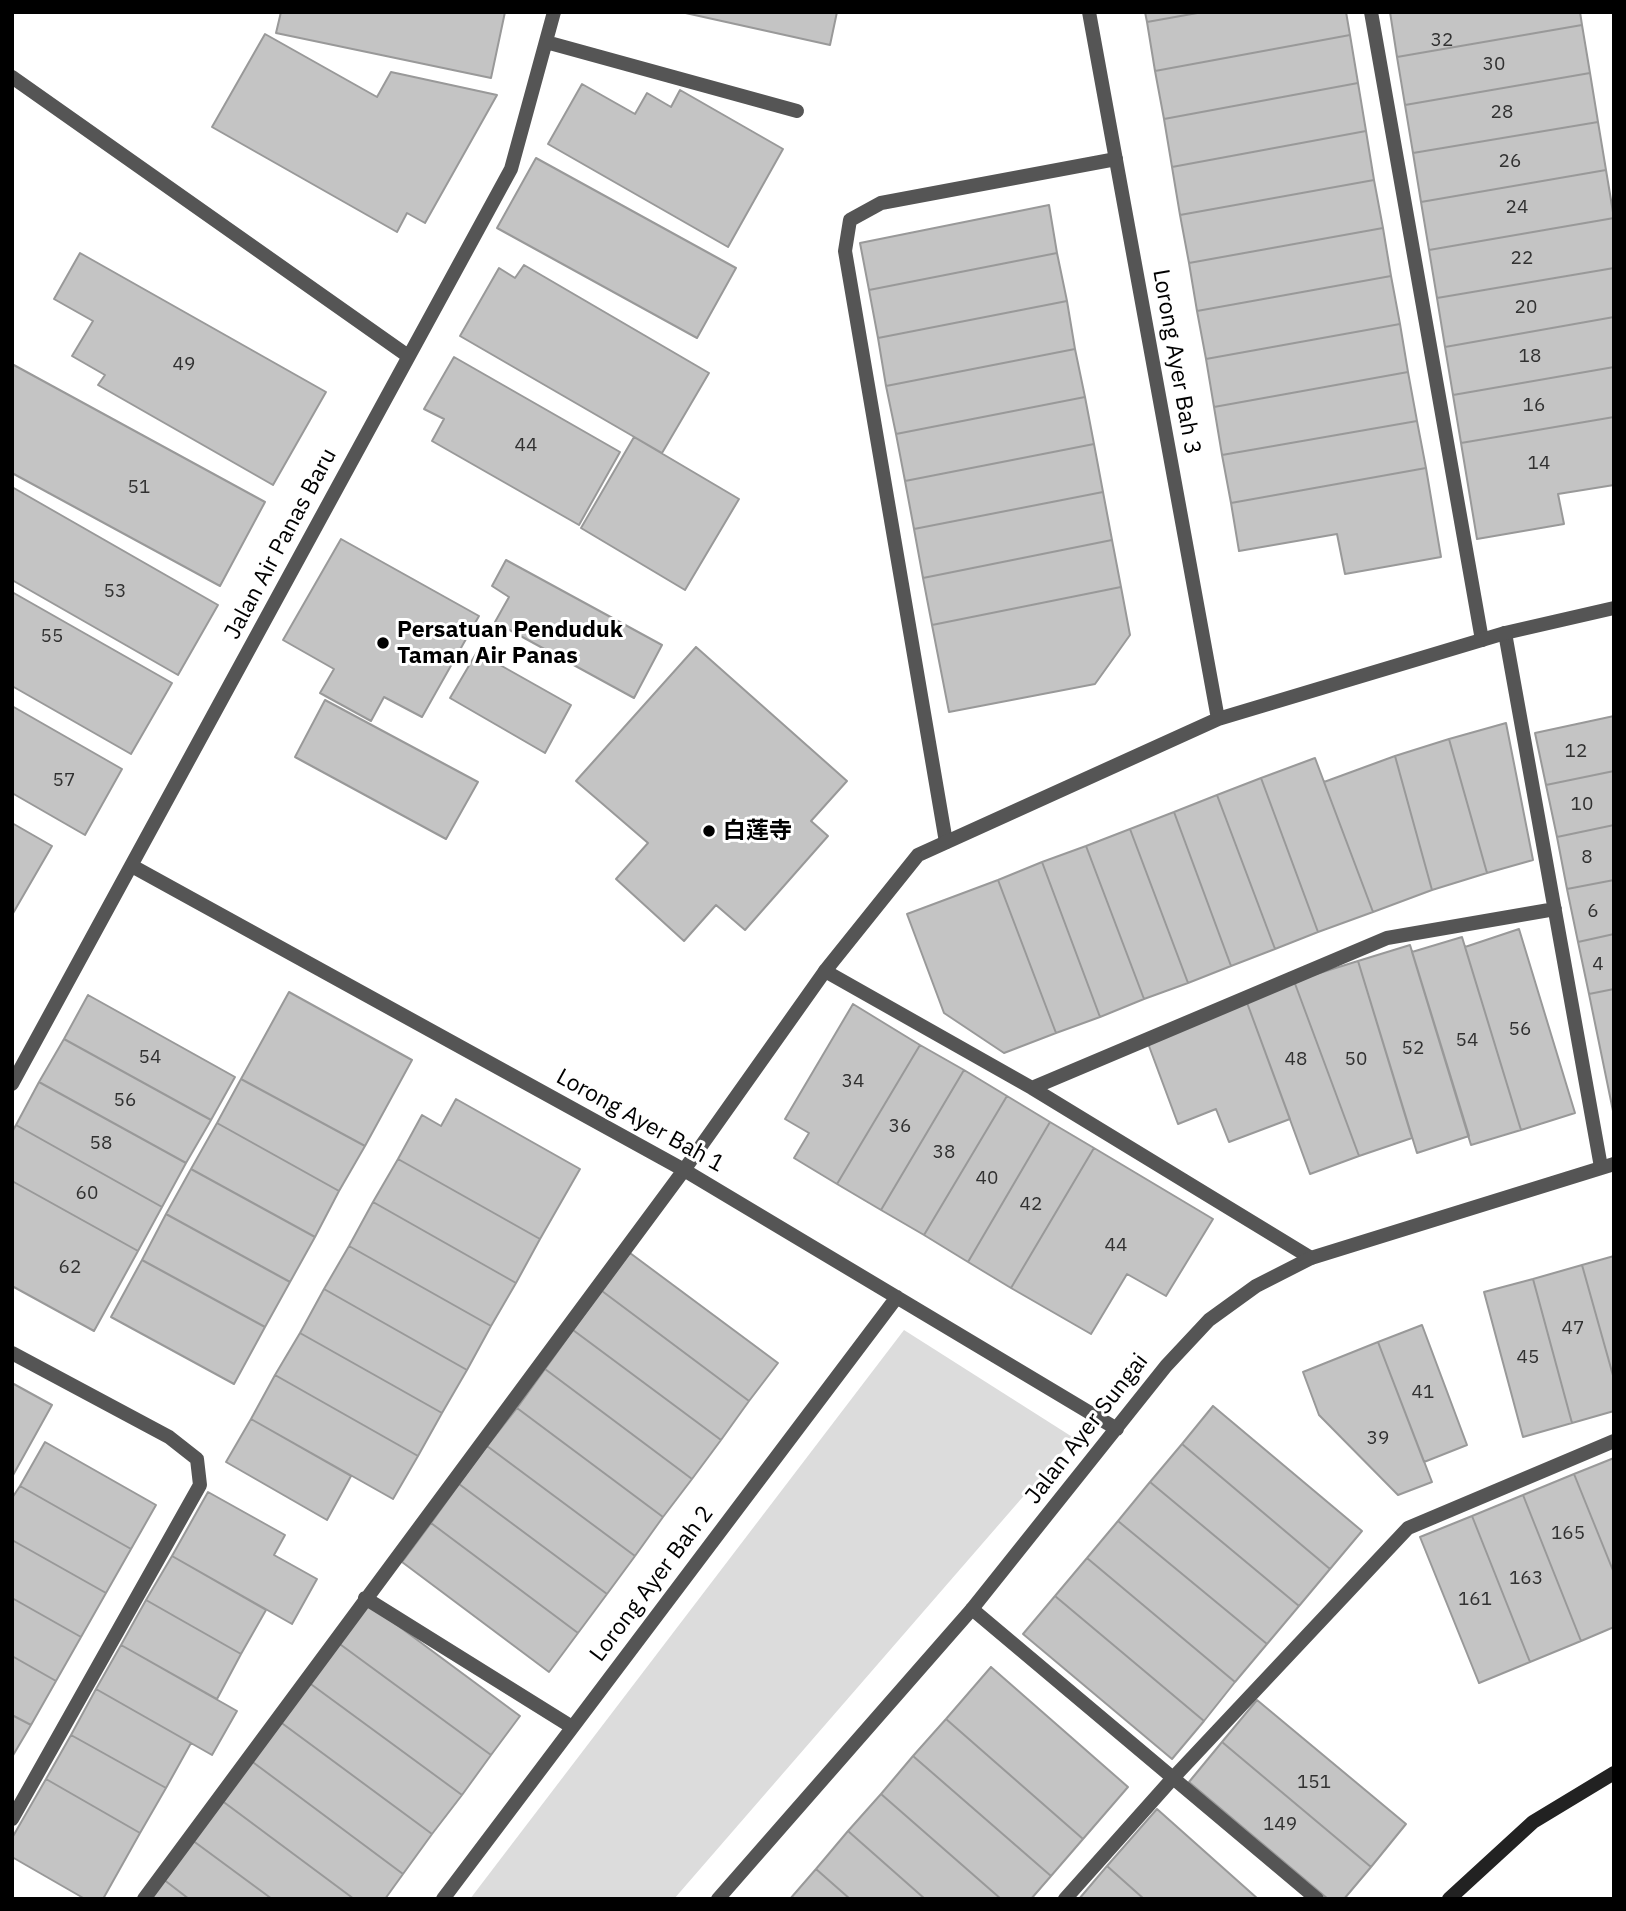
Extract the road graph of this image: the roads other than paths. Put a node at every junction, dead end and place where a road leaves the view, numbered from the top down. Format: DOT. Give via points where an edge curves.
graph roads {
  1 [pos="554,12"];
  2 [pos="1089,12"];
  3 [pos="1371,12"];
  4 [pos="547,42"];
  5 [pos="12,77"];
  6 [pos="797,111"];
  7 [pos="1116,159"];
  8 [pos="408,356"];
  9 [pos="1614,608"];
  10 [pos="1505,633"];
  11 [pos="1482,640"];
  12 [pos="1218,719"];
  13 [pos="946,842"];
  14 [pos="132,866"];
  15 [pos="1555,909"];
  16 [pos="825,971"];
  17 [pos="12,1084"];
  18 [pos="1032,1088"];
  19 [pos="1607,1166"];
  20 [pos="684,1170"];
  21 [pos="1311,1258"];
  22 [pos="897,1297"];
  23 [pos="12,1353"];
  24 [pos="1117,1429"];
  25 [pos="1614,1441"];
  26 [pos="365,1598"];
  27 [pos="972,1609"];
  28 [pos="572,1727"];
  29 [pos="1614,1773"];
  30 [pos="1173,1778"];
  31 [pos="12,1819"];
  32 [pos="144,1899"];
  33 [pos="443,1899"];
  34 [pos="718,1899"];
  35 [pos="1065,1899"];
  36 [pos="1317,1899"];
  37 [pos="1449,1899"];
  1 -- 4 [label="street, Jalan Air Panas Baru"];
  2 -- 7 [label="street, Lorong Ayer Bah 3"];
  3 -- 11 [label="street"];
  4 -- 6 [label="street"];
  4 -- 8 [label="street, Jalan Air Panas Baru" via="511,169"];
  5 -- 8 [label="street"];
  7 -- 12 [label="street, Lorong Ayer Bah 3"];
  7 -- 13 [label="street" via="881,203 850,220 845,251"];
  8 -- 14 [label="street, Jalan Air Panas Baru"];
  9 -- 10 [label="street"];
  10 -- 11 [label="street"];
  10 -- 15 [label="street"];
  11 -- 12 [label="street"];
  12 -- 13 [label="street"];
  13 -- 16 [label="street" via="918,855"];
  14 -- 17 [label="street, Jalan Air Panas Baru"];
  14 -- 20 [label="street, Lorong Ayer Bah 1"];
  15 -- 18 [label="street" via="1387,938"];
  15 -- 19 [label="street"];
  16 -- 18 [label="street"];
  16 -- 20 [label="street"];
  18 -- 21 [label="street"];
  19 -- 21 [label="street, Jalan Ayer Sungai"];
  20 -- 22 [label="street, Lorong Ayer Bah 1"];
  20 -- 26 [label="street"];
  21 -- 24 [label="street, Jalan Ayer Sungai" via="1256,1286 1209,1320"];
  22 -- 24 [label="street, Lorong Ayer Bah 1"];
  22 -- 28 [label="street, Lorong Ayer Bah 2"];
  23 -- 31 [label="street" via="169,1437 197,1459 200,1485"];
  24 -- 27 [label="street, Jalan Ayer Sungai"];
  25 -- 30 [label="street" via="1408,1528"];
  26 -- 28 [label="street"];
  26 -- 32 [label="street"];
  27 -- 30 [label="street"];
  27 -- 34 [label="street, Jalan Ayer Sungai"];
  28 -- 33 [label="street, Lorong Ayer Bah 2"];
  29 -- 37 [label="street" via="1533,1822"];
  30 -- 35 [label="street"];
  30 -- 36 [label="street"];
}
